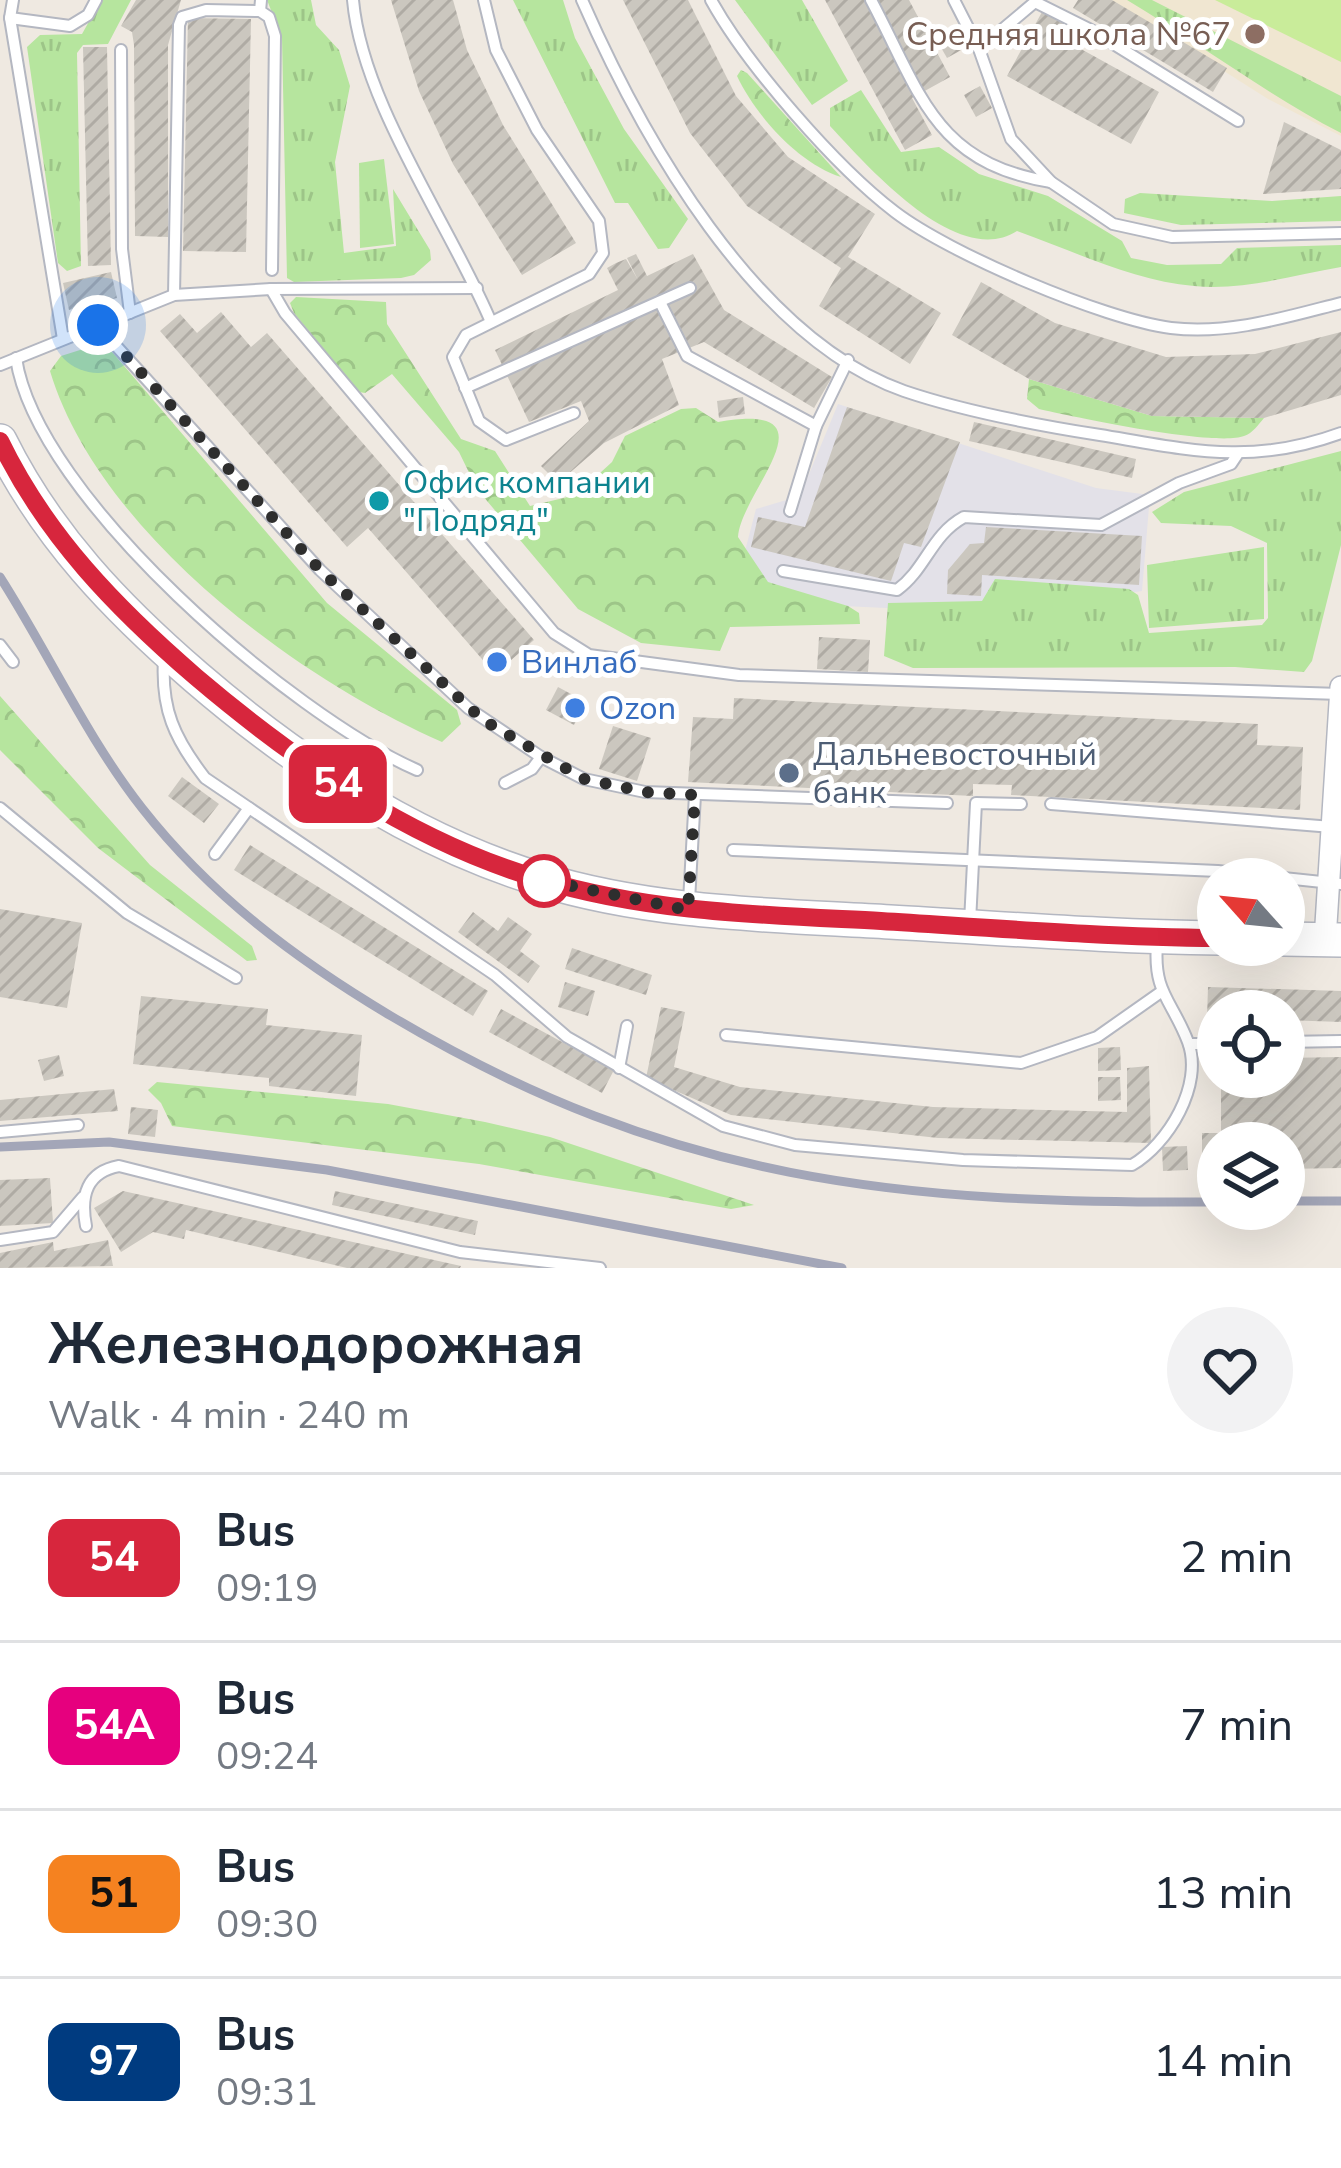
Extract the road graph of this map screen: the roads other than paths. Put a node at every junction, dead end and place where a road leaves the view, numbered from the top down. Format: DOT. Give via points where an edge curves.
graph roads {
  1 [pos="13,0"];
  2 [pos="96,0"];
  3 [pos="353,0"];
  4 [pos="484,0"];
  5 [pos="582,0"];
  6 [pos="710,0"];
  7 [pos="871,0"];
  8 [pos="954,0"];
  9 [pos="261,6"];
  10 [pos="10,18"];
  11 [pos="979,49"];
  12 [pos="121,50"];
  13 [pos="1238,122"];
  14 [pos="1051,182"];
  15 [pos="1341,232"];
  16 [pos="272,270"];
  17 [pos="477,288"];
  18 [pos="690,288"];
  19 [pos="271,289"];
  20 [pos="174,295"];
  21 [pos="660,302"];
  22 [pos="1341,303"];
  23 [pos="130,313"];
  24 [pos="491,322"];
  25 [pos="98,325"];
  26 [pos="63,338"];
  27 [pos="16,358"];
  28 [pos="848,360"];
  29 [pos="0,365"];
  30 [pos="465,388"];
  31 [pos="574,412"];
  32 [pos="816,426"];
  33 [pos="1341,433"];
  34 [pos="0,441"];
  35 [pos="1237,455"];
  36 [pos="790,511"];
  37 [pos="783,571"];
  38 [pos="0,645"];
  39 [pos="164,649"];
  40 [pos="13,662"];
  41 [pos="1340,691"];
  42 [pos="541,757"];
  43 [pos="417,770"];
  44 [pos="505,783"];
  45 [pos="695,795"];
  46 [pos="1337,802"];
  47 [pos="947,803"];
  48 [pos="1021,804"];
  49 [pos="1051,805"];
  50 [pos="0,808"];
  51 [pos="249,808"];
  52 [pos="1332,827"];
  53 [pos="734,850"];
  54 [pos="215,854"];
  55 [pos="974,860"];
  56 [pos="1335,884"];
  57 [pos="688,910"];
  58 [pos="970,926"];
  59 [pos="1157,938"];
  60 [pos="1197,938"];
  61 [pos="1333,940"];
  62 [pos="236,978"];
  63 [pos="1161,992"];
  64 [pos="627,1026"];
  65 [pos="726,1035"];
  66 [pos="1341,1041"];
  67 [pos="1305,1042"];
  68 [pos="1189,1044"];
  69 [pos="1197,1044"];
  70 [pos="619,1068"];
  71 [pos="78,1125"];
  72 [pos="0,1132"];
  73 [pos="85,1195"];
  74 [pos="86,1226"];
  75 [pos="0,1240"];
  76 [pos="599,1268"];
  1 -- 10 [label="lane"];
  2 -- 10 [label="lane" via="70,26"];
  3 -- 17 [label="lane" via="356,30 391,116"];
  4 -- 24 [label="lane" via="496,50 537,130 599,221 603,253 589,274"];
  5 -- 28 [label="lane" via="650,132 744,274"];
  6 -- 22 [label="lane" via="755,65 883,203 1065,298 1170,328 1251,326"];
  7 -- 14 [label="lane" via="946,136 981,164"];
  8 -- 11 [label="lane"];
  9 -- 16 [label="lane" via="275,36"];
  9 -- 20 [label="lane" via="206,10 179,25"];
  10 -- 26 [label="lane"];
  11 -- 13 [label="lane" via="1036,2"];
  11 -- 14 [label="lane" via="1011,139"];
  12 -- 23 [label="lane"];
  14 -- 15 [label="lane" via="1113,224 1172,237"];
  17 -- 19 [label="lane"];
  17 -- 24 [label="lane"];
  18 -- 21 [label="lane"];
  19 -- 20 [label="lane"];
  19 -- 41 [label="lane" via="554,633 590,655 739,675"];
  20 -- 23 [label="lane"];
  21 -- 30 [label="lane"];
  21 -- 32 [label="lane" via="687,356"];
  23 -- 25 [label="lane"];
  24 -- 30 [label="lane" via="466,335 453,357"];
  25 -- 26 [label="lane"];
  25 -- 42 [label="lane" via="320,570 469,708"];
  26 -- 27 [label="lane"];
  27 -- 29 [label="lane"];
  27 -- 43 [label="lane" via="29,400 70,471 197,616 322,718"];
  28 -- 32 [label="lane"];
  28 -- 35 [label="lane" via="902,390 1070,431"];
  30 -- 31 [label="lane" via="479,421 506,440"];
  32 -- 36 [label="lane"];
  33 -- 35 [label="lane"];
  34 -- 39 [label="main road" via="28,499 86,573"];
  35 -- 37 [label="lane" via="1102,525 964,517 946,527 916,576 897,590"];
  38 -- 40 [label="lane"];
  39 -- 51 [label="lane" via="161,703 181,747 205,778"];
  39 -- 57 [label="main road" via="249,722 375,806 538,879"];
  41 -- 46 [label="street"];
  42 -- 44 [label="lane"];
  42 -- 45 [label="lane" via="584,779"];
  45 -- 47 [label="lane"];
  45 -- 57 [label="lane"];
  46 -- 52 [label="street"];
  48 -- 55 [label="lane" via="976,803"];
  49 -- 52 [label="lane"];
  50 -- 62 [label="lane" via="127,913"];
  51 -- 54 [label="lane"];
  51 -- 70 [label="lane"];
  52 -- 56 [label="street"];
  53 -- 55 [label="lane"];
  55 -- 56 [label="lane" via="1277,874"];
  55 -- 58 [label="lane"];
  56 -- 61 [label="street"];
  57 -- 58 [label="main road"];
  58 -- 59 [label="main road"];
  59 -- 60 [label="main road"];
  59 -- 63 [label="lane" via="1154,979"];
  63 -- 65 [label="lane" via="1097,1037 1021,1063"];
  63 -- 68 [label="lane"];
  64 -- 70 [label="lane"];
  66 -- 67 [label="lane"];
  68 -- 69 [label="lane"];
  68 -- 70 [label="lane" via="1190,1069 1171,1127 1155,1151 1132,1165 795,1145 723,1126"];
  71 -- 72 [label="lane"];
  73 -- 74 [label="lane"];
  73 -- 75 [label="lane" via="53,1232"];
  73 -- 76 [label="lane" via="102,1169 119,1166 460,1252"];
}
